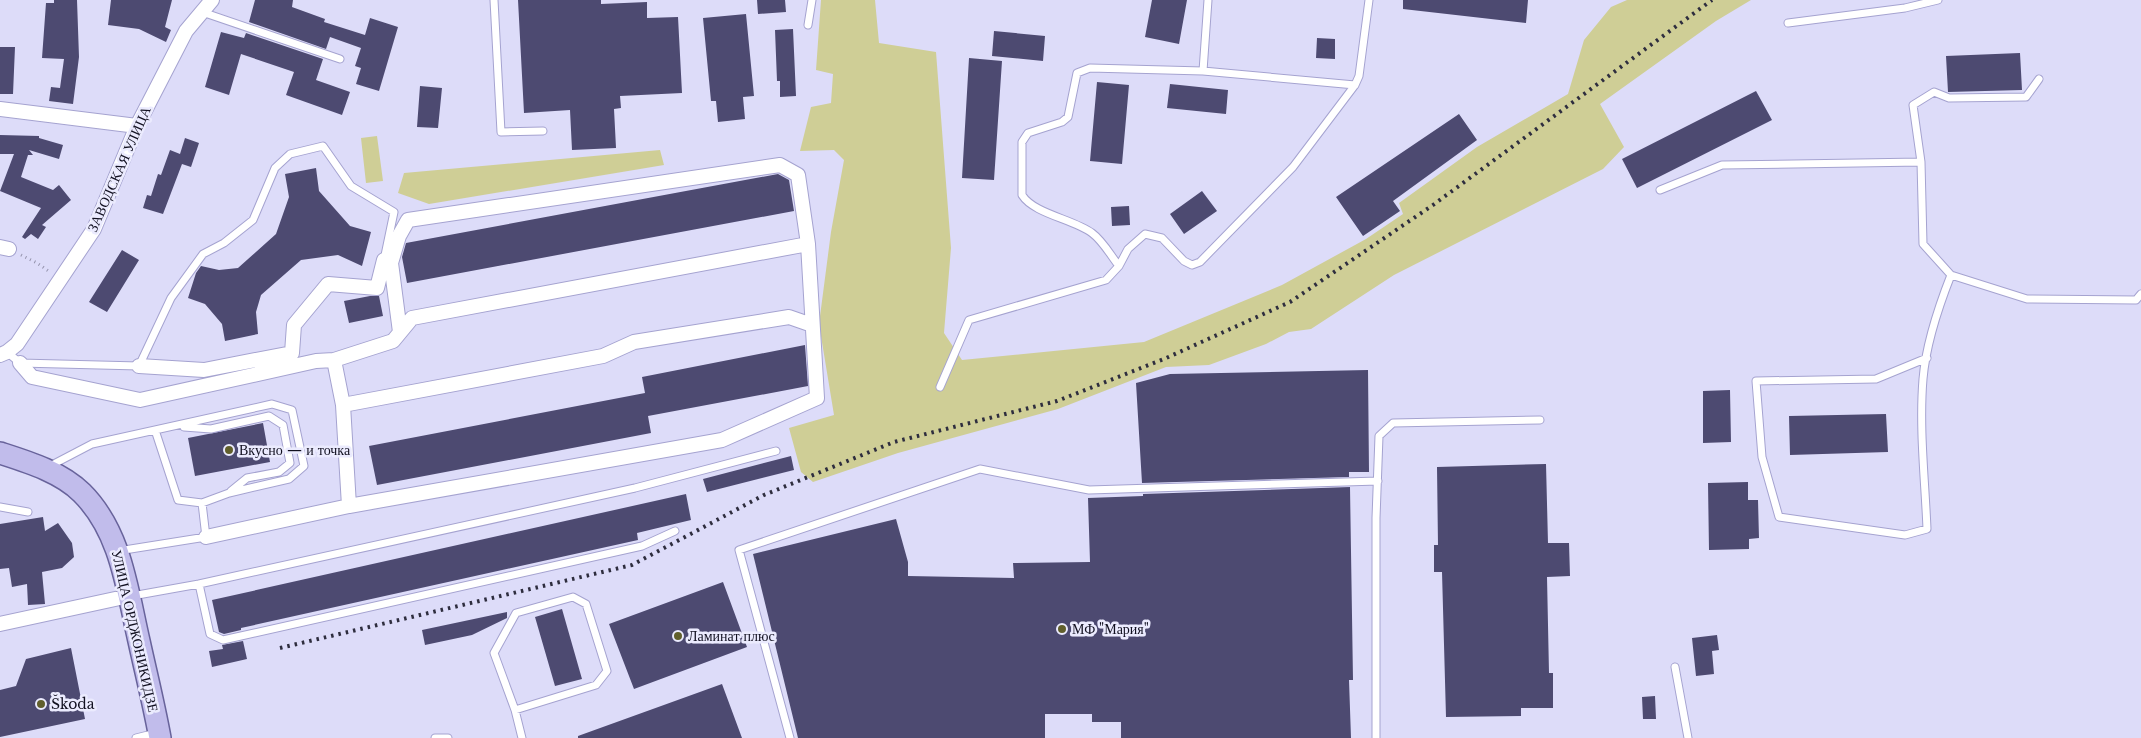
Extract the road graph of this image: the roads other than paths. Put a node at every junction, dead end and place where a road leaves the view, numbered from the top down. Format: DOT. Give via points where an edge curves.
graph roads {
  1 [pos="212,0"];
  2 [pos="494,0"];
  3 [pos="812,0"];
  4 [pos="1208,0"];
  5 [pos="1369,0"];
  6 [pos="1938,0"];
  7 [pos="202,12"];
  8 [pos="1788,23"];
  9 [pos="808,25"];
  10 [pos="340,59"];
  11 [pos="1203,71"];
  12 [pos="2039,79"];
  13 [pos="1355,85"];
  14 [pos="0,109"];
  15 [pos="137,126"];
  16 [pos="543,131"];
  17 [pos="1921,162"];
  18 [pos="1660,190"];
  19 [pos="808,244"];
  20 [pos="384,260"];
  21 [pos="1119,266"];
  22 [pos="1951,275"];
  23 [pos="2141,294"];
  24 [pos="812,325"];
  25 [pos="400,332"];
  26 [pos="3,353"];
  27 [pos="1927,358"];
  28 [pos="334,360"];
  29 [pos="20,363"];
  30 [pos="139,366"];
  31 [pos="940,387"];
  32 [pos="343,405"];
  33 [pos="1540,420"];
  34 [pos="174,426"];
  35 [pos="156,430"];
  36 [pos="776,451"];
  37 [pos="0,453"];
  38 [pos="43,469"];
  39 [pos="1378,481"];
  40 [pos="229,493"];
  41 [pos="202,503"];
  42 [pos="349,506"];
  43 [pos="0,507"];
  44 [pos="28,512"];
  45 [pos="675,531"];
  46 [pos="206,537"];
  47 [pos="118,551"];
  48 [pos="199,584"];
  49 [pos="129,596"];
  50 [pos="0,624"];
  51 [pos="1675,667"];
  52 [pos="515,710"];
  53 [pos="159,735"];
  54 [pos="136,738"];
  55 [pos="435,738"];
  56 [pos="448,738"];
  57 [pos="522,738"];
  58 [pos="790,738"];
  59 [pos="1376,738"];
  60 [pos="1688,738"];
  1 -- 7 [label="street, ЗАВОДСКАЯ УЛИЦА"];
  2 -- 16 [label="lane" via="501,132"];
  3 -- 9 [label="lane"];
  4 -- 11 [label="lane"];
  5 -- 13 [label="lane"];
  6 -- 8 [label="lane" via="1906,8"];
  7 -- 10 [label="lane"];
  7 -- 15 [label="street, ЗАВОДСКАЯ УЛИЦА" via="186,32"];
  11 -- 13 [label="lane"];
  11 -- 21 [label="lane" via="1082,70 1077,74 1068,117 1028,133 1022,142 1022,195 1026,202 1094,234"];
  12 -- 17 [label="lane" via="2026,97 1949,98 1934,92 1913,106"];
  13 -- 21 [label="lane" via="1293,167 1200,262 1192,265 1184,262 1162,238 1145,234 1128,249"];
  14 -- 15 [label="street"];
  15 -- 26 [label="street, ЗАВОДСКАЯ УЛИЦА" via="94,230 17,344"];
  17 -- 18 [label="lane" via="1722,165"];
  17 -- 22 [label="lane" via="1923,244"];
  19 -- 24 [label="street"];
  19 -- 25 [label="street" via="412,318"];
  19 -- 25 [label="street" via="798,175 780,165 408,220 399,236 392,262"];
  20 -- 30 [label="street" via="377,288 328,284 294,326 292,353 204,370"];
  20 -- 30 [label="lane" via="394,212 350,186 323,146 290,154 275,168 253,220 224,243 203,254 171,298"];
  21 -- 31 [label="lane" via="1106,280 969,320"];
  22 -- 23 [label="lane" via="2027,299 2136,300"];
  22 -- 27 [label="lane" via="1935,317"];
  24 -- 32 [label="street" via="789,316 634,342 603,356"];
  24 -- 42 [label="street" via="817,398 722,440"];
  25 -- 28 [label="street" via="393,341"];
  26 -- 29 [label="lane"];
  27 -- 27 [label="lane" via="1923,378 1927,529 1905,535 1779,517 1762,458 1756,382 1876,379"];
  28 -- 29 [label="street" via="316,361 140,400 32,377"];
  28 -- 32 [label="street"];
  29 -- 30 [label="lane"];
  32 -- 42 [label="street"];
  33 -- 39 [label="lane" via="1393,423 1379,436"];
  34 -- 35 [label="lane"];
  34 -- 40 [label="lane" via="211,428 270,416 282,425 290,463 279,472 247,478"];
  34 -- 40 [label="lane" via="272,404 292,410 304,466 289,479"];
  35 -- 38 [label="lane" via="92,444"];
  35 -- 41 [label="lane" via="178,500"];
  36 -- 48 [label="lane" via="635,488"];
  37 -- 38 [label="main road, УЛИЦА ОРДЖОНИКИДЗЕ"];
  38 -- 47 [label="main road, УЛИЦА ОРДЖОНИКИДЗЕ" via="81,492 99,512"];
  39 -- 58 [label="lane" via="1089,490 980,469 738,550"];
  39 -- 59 [label="lane"];
  40 -- 41 [label="lane"];
  41 -- 46 [label="lane"];
  42 -- 46 [label="street"];
  43 -- 44 [label="lane"];
  45 -- 48 [label="lane" via="642,546 223,640 210,634"];
  46 -- 47 [label="lane"];
  47 -- 49 [label="main road, УЛИЦА ОРДЖОНИКИДЗЕ"];
  48 -- 49 [label="lane"];
  49 -- 50 [label="street"];
  49 -- 53 [label="main road, УЛИЦА ОРДЖОНИКИДЗЕ"];
  51 -- 60 [label="lane"];
  52 -- 52 [label="lane" via="596,685 607,671 586,604 573,597 516,613 494,654"];
  52 -- 57 [label="lane"];
  53 -- 54 [label="lane"];
  55 -- 56 [label="lane"];
}
